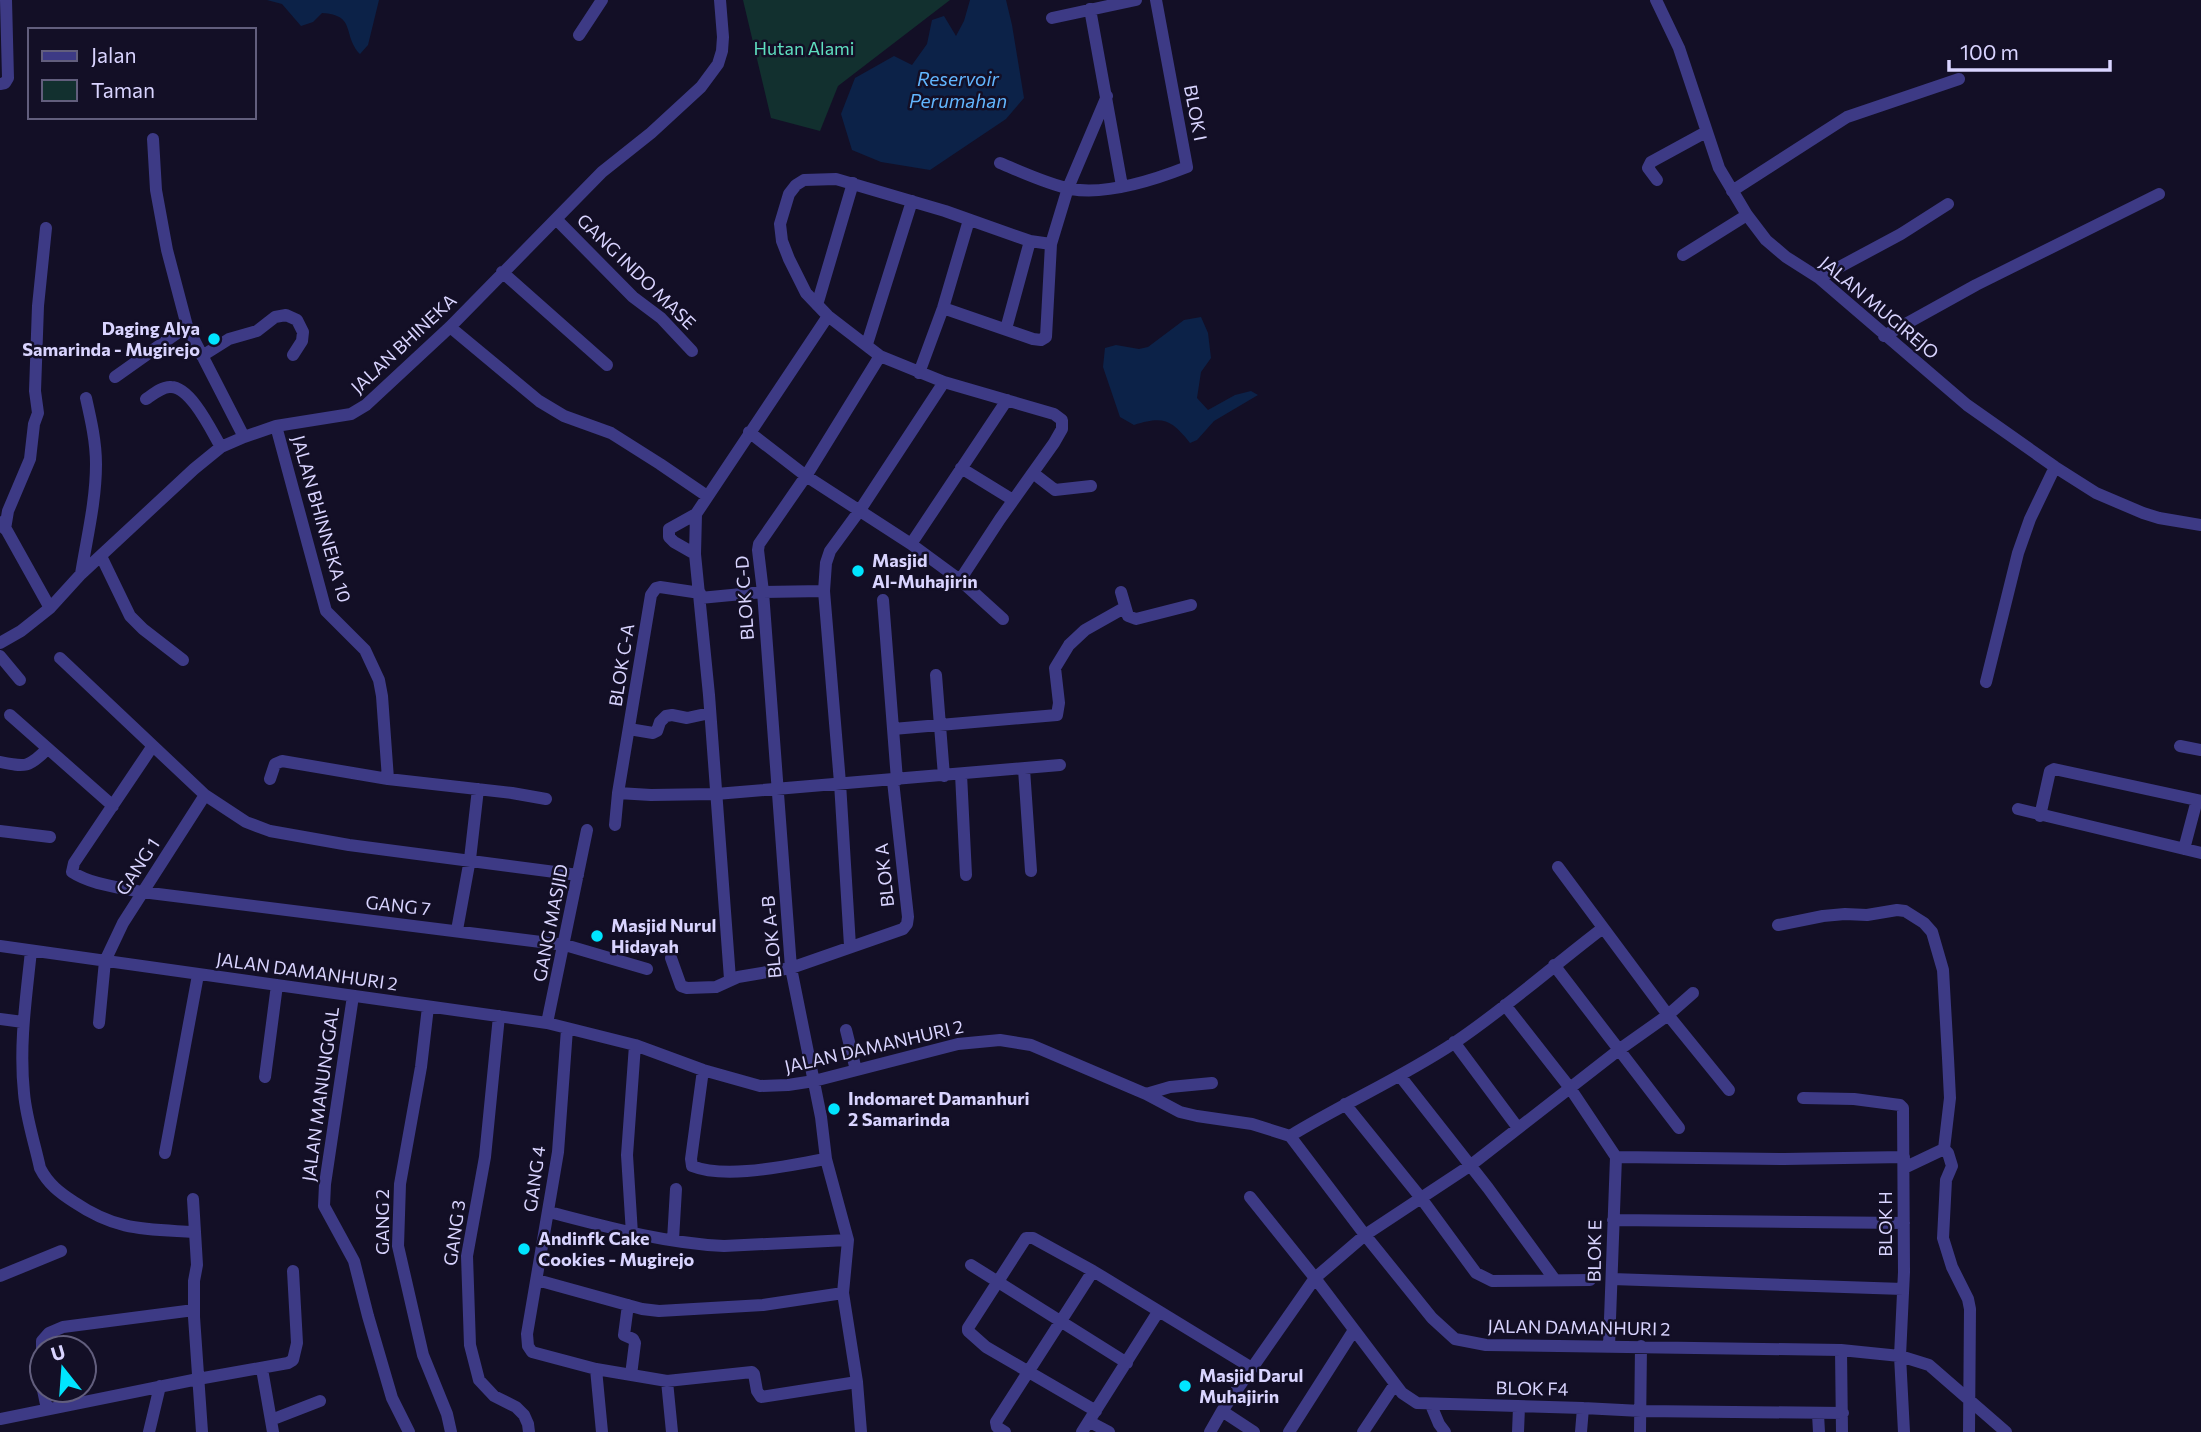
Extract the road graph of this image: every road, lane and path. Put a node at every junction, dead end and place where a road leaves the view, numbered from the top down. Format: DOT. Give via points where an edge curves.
graph roads {
  1 [pos="6,0"];
  2 [pos="603,0"];
  3 [pos="720,0"];
  4 [pos="1136,0"];
  5 [pos="1156,0"];
  6 [pos="1656,0"];
  7 [pos="1090,9"];
  8 [pos="1052,18"];
  9 [pos="3,20"];
  10 [pos="579,35"];
  11 [pos="1959,79"];
  12 [pos="0,84"];
  13 [pos="1107,96"];
  14 [pos="1706,132"];
  15 [pos="153,139"];
  16 [pos="1000,163"];
  17 [pos="1657,180"];
  18 [pos="853,183"];
  19 [pos="1122,186"];
  20 [pos="1068,188"];
  21 [pos="1732,191"];
  22 [pos="2159,194"];
  23 [pos="912,201"];
  24 [pos="1948,204"];
  25 [pos="1747,215"];
  26 [pos="556,219"];
  27 [pos="970,220"];
  28 [pos="46,228"];
  29 [pos="1030,241"];
  30 [pos="1051,244"];
  31 [pos="1683,256"];
  32 [pos="502,272"];
  33 [pos="1819,278"];
  34 [pos="817,305"];
  35 [pos="943,308"];
  36 [pos="828,316"];
  37 [pos="187,326"];
  38 [pos="450,327"];
  39 [pos="1006,329"];
  40 [pos="1884,336"];
  41 [pos="867,344"];
  42 [pos="692,351"];
  43 [pos="202,355"];
  44 [pos="293,355"];
  45 [pos="880,356"];
  46 [pos="607,365"];
  47 [pos="919,373"];
  48 [pos="115,377"];
  49 [pos="944,382"];
  50 [pos="86,398"];
  51 [pos="145,399"];
  52 [pos="1007,400"];
  53 [pos="276,426"];
  54 [pos="749,432"];
  55 [pos="244,437"];
  56 [pos="221,447"];
  57 [pos="2055,467"];
  58 [pos="961,468"];
  59 [pos="1033,473"];
  60 [pos="806,476"];
  61 [pos="1091,486"];
  62 [pos="707,496"];
  63 [pos="1013,500"];
  64 [pos="860,510"];
  65 [pos="696,514"];
  66 [pos="2,524"];
  67 [pos="2201,525"];
  68 [pos="911,544"];
  69 [pos="695,554"];
  70 [pos="101,556"];
  71 [pos="81,574"];
  72 [pos="960,580"];
  73 [pos="824,591"];
  74 [pos="764,592"];
  75 [pos="1121,592"];
  76 [pos="700,595"];
  77 [pos="883,600"];
  78 [pos="1191,605"];
  79 [pos="50,608"];
  80 [pos="1124,608"];
  81 [pos="1003,619"];
  82 [pos="0,643"];
  83 [pos="0,656"];
  84 [pos="60,658"];
  85 [pos="183,660"];
  86 [pos="936,675"];
  87 [pos="20,680"];
  88 [pos="1986,682"];
  89 [pos="710,713"];
  90 [pos="10,715"];
  91 [pos="940,725"];
  92 [pos="629,729"];
  93 [pos="893,729"];
  94 [pos="2180,746"];
  95 [pos="152,747"];
  96 [pos="47,748"];
  97 [pos="2201,750"];
  98 [pos="0,762"];
  99 [pos="1060,765"];
  100 [pos="1024,769"];
  101 [pos="961,774"];
  102 [pos="944,776"];
  103 [pos="270,779"];
  104 [pos="388,779"];
  105 [pos="895,780"];
  106 [pos="840,783"];
  107 [pos="478,789"];
  108 [pos="778,789"];
  109 [pos="618,793"];
  110 [pos="716,794"];
  111 [pos="205,795"];
  112 [pos="546,799"];
  113 [pos="2199,801"];
  114 [pos="114,806"];
  115 [pos="2018,809"];
  116 [pos="2040,816"];
  117 [pos="615,825"];
  118 [pos="587,830"];
  119 [pos="0,831"];
  120 [pos="50,837"];
  121 [pos="2184,849"];
  122 [pos="2201,853"];
  123 [pos="470,859"];
  124 [pos="1558,867"];
  125 [pos="1031,872"];
  126 [pos="578,875"];
  127 [pos="966,875"];
  128 [pos="142,892"];
  129 [pos="1778,925"];
  130 [pos="1603,928"];
  131 [pos="457,930"];
  132 [pos="565,945"];
  133 [pos="0,946"];
  134 [pos="850,946"];
  135 [pos="31,951"];
  136 [pos="671,958"];
  137 [pos="105,961"];
  138 [pos="1554,965"];
  139 [pos="791,968"];
  140 [pos="647,969"];
  141 [pos="198,975"];
  142 [pos="730,979"];
  143 [pos="277,985"];
  144 [pos="1693,993"];
  145 [pos="353,996"];
  146 [pos="1505,1005"];
  147 [pos="428,1007"];
  148 [pos="1668,1015"];
  149 [pos="499,1016"];
  150 [pos="0,1019"];
  151 [pos="23,1022"];
  152 [pos="99,1023"];
  153 [pos="547,1023"];
  154 [pos="567,1029"];
  155 [pos="846,1030"];
  156 [pos="1454,1042"];
  157 [pos="635,1045"];
  158 [pos="1620,1049"];
  159 [pos="703,1070"];
  160 [pos="856,1070"];
  161 [pos="1400,1076"];
  162 [pos="265,1077"];
  163 [pos="814,1081"];
  164 [pos="1212,1083"];
  165 [pos="1570,1088"];
  166 [pos="1729,1090"];
  167 [pos="1146,1094"];
  168 [pos="1803,1098"];
  169 [pos="1345,1104"];
  170 [pos="1518,1128"];
  171 [pos="1679,1128"];
  172 [pos="1290,1136"];
  173 [pos="1944,1149"];
  174 [pos="165,1153"];
  175 [pos="1616,1157"];
  176 [pos="826,1159"];
  177 [pos="1904,1162"];
  178 [pos="1471,1165"];
  179 [pos="676,1189"];
  180 [pos="1250,1197"];
  181 [pos="1421,1198"];
  182 [pos="194,1199"];
  183 [pos="549,1212"];
  184 [pos="1613,1220"];
  185 [pos="1904,1223"];
  186 [pos="194,1232"];
  187 [pos="632,1234"];
  188 [pos="1365,1235"];
  189 [pos="673,1240"];
  190 [pos="848,1240"];
  191 [pos="61,1251"];
  192 [pos="971,1265"];
  193 [pos="293,1271"];
  194 [pos="1093,1271"];
  195 [pos="0,1276"];
  196 [pos="1315,1278"];
  197 [pos="1612,1279"];
  198 [pos="537,1280"];
  199 [pos="997,1280"];
  200 [pos="1555,1280"];
  201 [pos="1590,1280"];
  202 [pos="1903,1289"];
  203 [pos="843,1293"];
  204 [pos="628,1305"];
  205 [pos="194,1310"];
  206 [pos="1158,1312"];
  207 [pos="1061,1321"];
  208 [pos="1354,1331"];
  209 [pos="48,1334"];
  210 [pos="1609,1346"];
  211 [pos="1641,1346"];
  212 [pos="1841,1350"];
  213 [pos="1900,1356"];
  214 [pos="1127,1363"];
  215 [pos="1252,1368"];
  216 [pos="262,1369"];
  217 [pos="597,1369"];
  218 [pos="1030,1371"];
  219 [pos="631,1375"];
  220 [pos="198,1379"];
  221 [pos="667,1381"];
  222 [pos="857,1382"];
  223 [pos="1395,1384"];
  224 [pos="160,1386"];
  225 [pos="1969,1399"];
  226 [pos="320,1401"];
  227 [pos="46,1404"];
  228 [pos="1427,1405"];
  229 [pos="1519,1407"];
  230 [pos="1583,1408"];
  231 [pos="47,1409"];
  232 [pos="1222,1411"];
  233 [pos="1641,1411"];
  234 [pos="1843,1413"];
  235 [pos="1818,1414"];
  236 [pos="0,1419"];
  237 [pos="1089,1422"];
  238 [pos="272,1426"];
  239 [pos="1439,1429"];
  240 [pos="149,1432"];
  241 [pos="202,1432"];
  242 [pos="409,1432"];
  243 [pos="451,1432"];
  244 [pos="528,1432"];
  245 [pos="602,1432"];
  246 [pos="672,1432"];
  247 [pos="861,1432"];
  248 [pos="1005,1432"];
  249 [pos="1109,1432"];
  250 [pos="1210,1432"];
  251 [pos="1254,1432"];
  252 [pos="1289,1432"];
  253 [pos="1363,1432"];
  254 [pos="1518,1432"];
  255 [pos="1581,1432"];
  256 [pos="1640,1432"];
  257 [pos="1819,1432"];
  258 [pos="1842,1432"];
  259 [pos="1904,1432"];
  260 [pos="1969,1432"];
  261 [pos="2006,1432"];
  1 -- 9 [label="street"];
  2 -- 10 [label="street"];
  3 -- 26 [label="street, JALAN BHINEKA" via="722,51 701,87 602,172"];
  4 -- 7 [label="street"];
  5 -- 19 [label="street, BLOK I" via="1187,165"];
  6 -- 14 [label="street, JALAN MUGIREJO" via="1679,48"];
  7 -- 8 [label="street"];
  7 -- 13 [label="street"];
  9 -- 12 [label="street" via="8,78"];
  11 -- 21 [label="street" via="1847,117"];
  13 -- 19 [label="street"];
  13 -- 20 [label="street"];
  14 -- 17 [label="street" via="1651,162 1649,171"];
  14 -- 21 [label="street, JALAN MUGIREJO"];
  15 -- 37 [label="street" via="156,190"];
  16 -- 20 [label="street, BLOK I"];
  18 -- 23 [label="street"];
  18 -- 34 [label="street"];
  18 -- 34 [label="street" via="804,180 789,194 783,208 782,241 795,275"];
  19 -- 20 [label="street, BLOK I" via="1090,191"];
  20 -- 30 [label="street"];
  21 -- 25 [label="street, JALAN MUGIREJO"];
  22 -- 40 [label="street"];
  23 -- 27 [label="street"];
  23 -- 41 [label="street"];
  24 -- 33 [label="street"];
  25 -- 31 [label="street"];
  25 -- 33 [label="street, JALAN MUGIREJO" via="1766,240"];
  26 -- 32 [label="street, JALAN BHINEKA"];
  26 -- 42 [label="street, GANG INDO MASE"];
  27 -- 29 [label="street"];
  27 -- 35 [label="street"];
  28 -- 66 [label="street" via="37,318 38,413 30,459"];
  29 -- 30 [label="street"];
  29 -- 39 [label="street"];
  30 -- 39 [label="street" via="1046,337 1037,340"];
  32 -- 38 [label="street, JALAN BHINEKA"];
  32 -- 46 [label="street"];
  33 -- 40 [label="street, JALAN MUGIREJO"];
  34 -- 36 [label="street"];
  35 -- 39 [label="street"];
  35 -- 47 [label="street"];
  36 -- 41 [label="street"];
  36 -- 54 [label="street"];
  37 -- 43 [label="street"];
  37 -- 48 [label="street"];
  38 -- 53 [label="street, JALAN BHINEKA" via="359,410"];
  38 -- 62 [label="street" via="539,401 611,433"];
  40 -- 57 [label="street, JALAN MUGIREJO" via="1967,405"];
  41 -- 45 [label="street"];
  43 -- 44 [label="street" via="286,315 297,320 303,332"];
  43 -- 55 [label="street"];
  45 -- 47 [label="street"];
  45 -- 60 [label="street, BLOK C-D"];
  47 -- 49 [label="street"];
  49 -- 52 [label="street"];
  49 -- 64 [label="street"];
  50 -- 71 [label="street" via="96,462"];
  51 -- 56 [label="street" via="165,388 178,389 202,414"];
  52 -- 58 [label="street"];
  52 -- 59 [label="street" via="1062,420 1058,437"];
  53 -- 55 [label="street, JALAN BHINEKA"];
  53 -- 104 [label="street, JALAN BHINNEKA 10" via="326,611 365,650 379,680"];
  54 -- 60 [label="street"];
  54 -- 62 [label="street"];
  55 -- 56 [label="street, JALAN BHINEKA"];
  56 -- 70 [label="street, JALAN BHINEKA"];
  57 -- 67 [label="street, JALAN MUGIREJO" via="2096,493 2143,513"];
  57 -- 88 [label="street" via="2018,553"];
  58 -- 63 [label="street"];
  58 -- 68 [label="street"];
  59 -- 61 [label="street" via="1055,490"];
  59 -- 63 [label="street"];
  60 -- 64 [label="street"];
  60 -- 74 [label="street, BLOK C-D" via="759,544"];
  62 -- 65 [label="street"];
  63 -- 72 [label="street"];
  64 -- 68 [label="street"];
  64 -- 73 [label="street" via="830,551"];
  65 -- 69 [label="street"];
  65 -- 69 [label="street" via="668,533"];
  66 -- 79 [label="street"];
  68 -- 72 [label="street"];
  69 -- 76 [label="street"];
  70 -- 71 [label="street, JALAN BHINEKA"];
  70 -- 85 [label="street" via="130,616"];
  71 -- 79 [label="street, JALAN BHINEKA"];
  72 -- 81 [label="street"];
  73 -- 74 [label="street"];
  73 -- 106 [label="street"];
  74 -- 76 [label="street"];
  74 -- 108 [label="street, BLOK C-D"];
  75 -- 80 [label="street"];
  76 -- 89 [label="street"];
  76 -- 92 [label="street, BLOK C-A" via="660,587 653,591"];
  77 -- 93 [label="street"];
  78 -- 80 [label="street" via="1136,619"];
  79 -- 82 [label="street, JALAN BHINEKA"];
  80 -- 91 [label="street" via="1085,630 1069,645 1055,668 1056,715"];
  83 -- 87 [label="street"];
  84 -- 95 [label="street"];
  86 -- 91 [label="street"];
  89 -- 92 [label="street" via="666,716 653,733"];
  89 -- 110 [label="street"];
  90 -- 96 [label="street"];
  91 -- 93 [label="street"];
  91 -- 102 [label="street"];
  92 -- 109 [label="street, BLOK C-A"];
  93 -- 105 [label="street"];
  94 -- 97 [label="street"];
  95 -- 111 [label="street"];
  95 -- 114 [label="street"];
  96 -- 98 [label="street" via="30,765"];
  96 -- 114 [label="street"];
  99 -- 100 [label="street"];
  100 -- 101 [label="street"];
  100 -- 125 [label="street"];
  101 -- 102 [label="street"];
  101 -- 127 [label="street"];
  102 -- 105 [label="street"];
  103 -- 104 [label="street" via="275,764 282,761"];
  104 -- 107 [label="street"];
  105 -- 106 [label="street"];
  105 -- 134 [label="street, BLOK A" via="907,924"];
  106 -- 108 [label="street"];
  106 -- 134 [label="street"];
  107 -- 112 [label="street"];
  107 -- 123 [label="street"];
  108 -- 110 [label="street"];
  108 -- 139 [label="street, BLOK A-B"];
  109 -- 110 [label="street"];
  109 -- 117 [label="street, BLOK C-A"];
  110 -- 142 [label="street"];
  111 -- 123 [label="street" via="237,818 270,831"];
  111 -- 128 [label="street, GANG 1"];
  113 -- 116 [label="street" via="2057,769 2050,771"];
  113 -- 121 [label="street"];
  114 -- 128 [label="street, GANG 7" via="72,872 86,880"];
  115 -- 116 [label="street"];
  116 -- 121 [label="street"];
  118 -- 126 [label="street, GANG MASJID"];
  119 -- 120 [label="street"];
  121 -- 122 [label="street"];
  123 -- 126 [label="street"];
  123 -- 131 [label="street"];
  124 -- 130 [label="street"];
  126 -- 132 [label="street, GANG MASJID"];
  128 -- 131 [label="street, GANG 7"];
  128 -- 137 [label="street, GANG 1"];
  129 -- 173 [label="street" via="1897,910 1910,914 1932,932 1943,970 1948,1059 1950,1098"];
  130 -- 138 [label="street"];
  130 -- 148 [label="street"];
  131 -- 132 [label="street, GANG 7"];
  132 -- 140 [label="street, GANG 7"];
  132 -- 153 [label="street, GANG MASJID"];
  133 -- 135 [label="street, JALAN DAMANHURI 2"];
  134 -- 139 [label="street, BLOK A"];
  135 -- 137 [label="street, JALAN DAMANHURI 2"];
  135 -- 151 [label="street"];
  136 -- 142 [label="street, BLOK A" via="681,986 716,987"];
  137 -- 141 [label="street, JALAN DAMANHURI 2"];
  137 -- 152 [label="street, GANG 1"];
  138 -- 146 [label="street"];
  138 -- 158 [label="street"];
  139 -- 142 [label="street, BLOK A"];
  139 -- 163 [label="street, BLOK A-B"];
  141 -- 143 [label="street, JALAN DAMANHURI 2"];
  141 -- 174 [label="street"];
  143 -- 145 [label="street, JALAN DAMANHURI 2"];
  143 -- 162 [label="street"];
  144 -- 148 [label="street"];
  145 -- 147 [label="street, JALAN DAMANHURI 2"];
  145 -- 242 [label="street, JALAN MANUNGGAL" via="324,1206 354,1261 392,1398"];
  146 -- 156 [label="street"];
  146 -- 165 [label="street"];
  147 -- 149 [label="street, JALAN DAMANHURI 2"];
  147 -- 243 [label="street, GANG 2" via="400,1184 398,1247 423,1356"];
  148 -- 158 [label="street"];
  148 -- 166 [label="street"];
  149 -- 153 [label="street, JALAN DAMANHURI 2"];
  149 -- 244 [label="street, GANG 3" via="485,1157 467,1256 470,1345 479,1380 524,1415"];
  150 -- 151 [label="street"];
  151 -- 186 [label="street" via="24,1097 45,1178 58,1192 114,1224"];
  153 -- 154 [label="street, JALAN DAMANHURI 2"];
  154 -- 157 [label="street, JALAN DAMANHURI 2"];
  154 -- 183 [label="street, GANG 4"];
  155 -- 160 [label="street"];
  156 -- 161 [label="street"];
  156 -- 170 [label="street"];
  157 -- 159 [label="street, JALAN DAMANHURI 2"];
  157 -- 187 [label="street" via="627,1155"];
  158 -- 165 [label="street"];
  158 -- 171 [label="street"];
  159 -- 163 [label="street, JALAN DAMANHURI 2" via="760,1086"];
  159 -- 176 [label="street" via="692,1166 717,1171"];
  160 -- 163 [label="street, JALAN DAMANHURI 2"];
  160 -- 167 [label="street, JALAN DAMANHURI 2" via="958,1044 1018,1041"];
  161 -- 169 [label="street"];
  161 -- 178 [label="street"];
  163 -- 176 [label="street, BLOK A-B"];
  164 -- 167 [label="street"];
  165 -- 170 [label="street"];
  165 -- 175 [label="street"];
  167 -- 172 [label="street, JALAN DAMANHURI 2" via="1180,1112 1252,1124"];
  168 -- 177 [label="street, BLOK H" via="1900,1105"];
  169 -- 172 [label="street"];
  169 -- 181 [label="street"];
  170 -- 178 [label="street"];
  172 -- 188 [label="street, JALAN DAMANHURI 2"];
  173 -- 177 [label="street"];
  173 -- 225 [label="street" via="1952,1166 1946,1180 1943,1238 1970,1309"];
  175 -- 177 [label="street"];
  175 -- 184 [label="street, BLOK E"];
  176 -- 190 [label="street, BLOK A-B"];
  177 -- 185 [label="street, BLOK H"];
  178 -- 181 [label="street"];
  178 -- 200 [label="street"];
  179 -- 189 [label="street"];
  180 -- 196 [label="street"];
  181 -- 188 [label="street"];
  181 -- 200 [label="street" via="1482,1277 1492,1281"];
  182 -- 186 [label="street"];
  183 -- 187 [label="street"];
  183 -- 198 [label="street, GANG 4"];
  184 -- 185 [label="street"];
  184 -- 197 [label="street, BLOK E"];
  185 -- 202 [label="street, BLOK H"];
  186 -- 205 [label="street"];
  187 -- 189 [label="street"];
  188 -- 196 [label="street"];
  188 -- 210 [label="street, JALAN DAMANHURI 2" via="1432,1318 1455,1339 1486,1346"];
  189 -- 190 [label="street" via="724,1246"];
  190 -- 203 [label="street"];
  191 -- 195 [label="street"];
  192 -- 199 [label="street"];
  193 -- 216 [label="street" via="296,1354 288,1363"];
  194 -- 199 [label="street" via="1030,1237 1023,1240"];
  194 -- 206 [label="street"];
  194 -- 207 [label="street"];
  196 -- 208 [label="street"];
  196 -- 215 [label="street"];
  197 -- 202 [label="street"];
  197 -- 210 [label="street, BLOK E"];
  198 -- 204 [label="street"];
  198 -- 217 [label="street, GANG 4" via="527,1334 531,1352"];
  199 -- 207 [label="street"];
  199 -- 218 [label="street" via="968,1331 986,1347"];
  200 -- 201 [label="street"];
  202 -- 213 [label="street, BLOK H"];
  203 -- 204 [label="street" via="763,1305 659,1311"];
  203 -- 222 [label="street"];
  204 -- 219 [label="street" via="624,1335 635,1343"];
  205 -- 209 [label="street" via="62,1327"];
  205 -- 220 [label="street"];
  206 -- 214 [label="street"];
  206 -- 215 [label="street"];
  207 -- 214 [label="street"];
  207 -- 218 [label="street"];
  208 -- 223 [label="street"];
  208 -- 252 [label="street"];
  210 -- 211 [label="street, JALAN DAMANHURI 2"];
  211 -- 212 [label="street, JALAN DAMANHURI 2"];
  211 -- 233 [label="street"];
  212 -- 213 [label="street, JALAN DAMANHURI 2"];
  212 -- 234 [label="street"];
  213 -- 225 [label="street, JALAN DAMANHURI 2" via="1929,1365"];
  213 -- 259 [label="street, BLOK H"];
  214 -- 237 [label="street"];
  215 -- 232 [label="street"];
  216 -- 220 [label="street"];
  216 -- 238 [label="street"];
  217 -- 219 [label="street"];
  217 -- 245 [label="street"];
  218 -- 237 [label="street"];
  218 -- 248 [label="street" via="996,1422"];
  219 -- 221 [label="street"];
  220 -- 224 [label="street"];
  220 -- 241 [label="street"];
  221 -- 222 [label="street" via="752,1372 757,1391 768,1398"];
  221 -- 246 [label="street"];
  222 -- 247 [label="street"];
  223 -- 228 [label="street" via="1409,1399"];
  223 -- 253 [label="street"];
  224 -- 231 [label="street"];
  224 -- 240 [label="street"];
  225 -- 260 [label="street"];
  225 -- 261 [label="street, JALAN DAMANHURI 2"];
  226 -- 238 [label="street"];
  227 -- 231 [label="street"];
  228 -- 229 [label="street, BLOK F4"];
  228 -- 239 [label="street"];
  229 -- 230 [label="street, BLOK F4"];
  229 -- 254 [label="street"];
  230 -- 233 [label="street, BLOK F4"];
  230 -- 255 [label="street"];
  231 -- 236 [label="street"];
  232 -- 250 [label="street"];
  232 -- 251 [label="street"];
  233 -- 235 [label="street, BLOK F4"];
  233 -- 256 [label="street"];
  234 -- 235 [label="street, BLOK F4"];
  234 -- 258 [label="street"];
  235 -- 257 [label="street"];
  237 -- 249 [label="street"];
}
